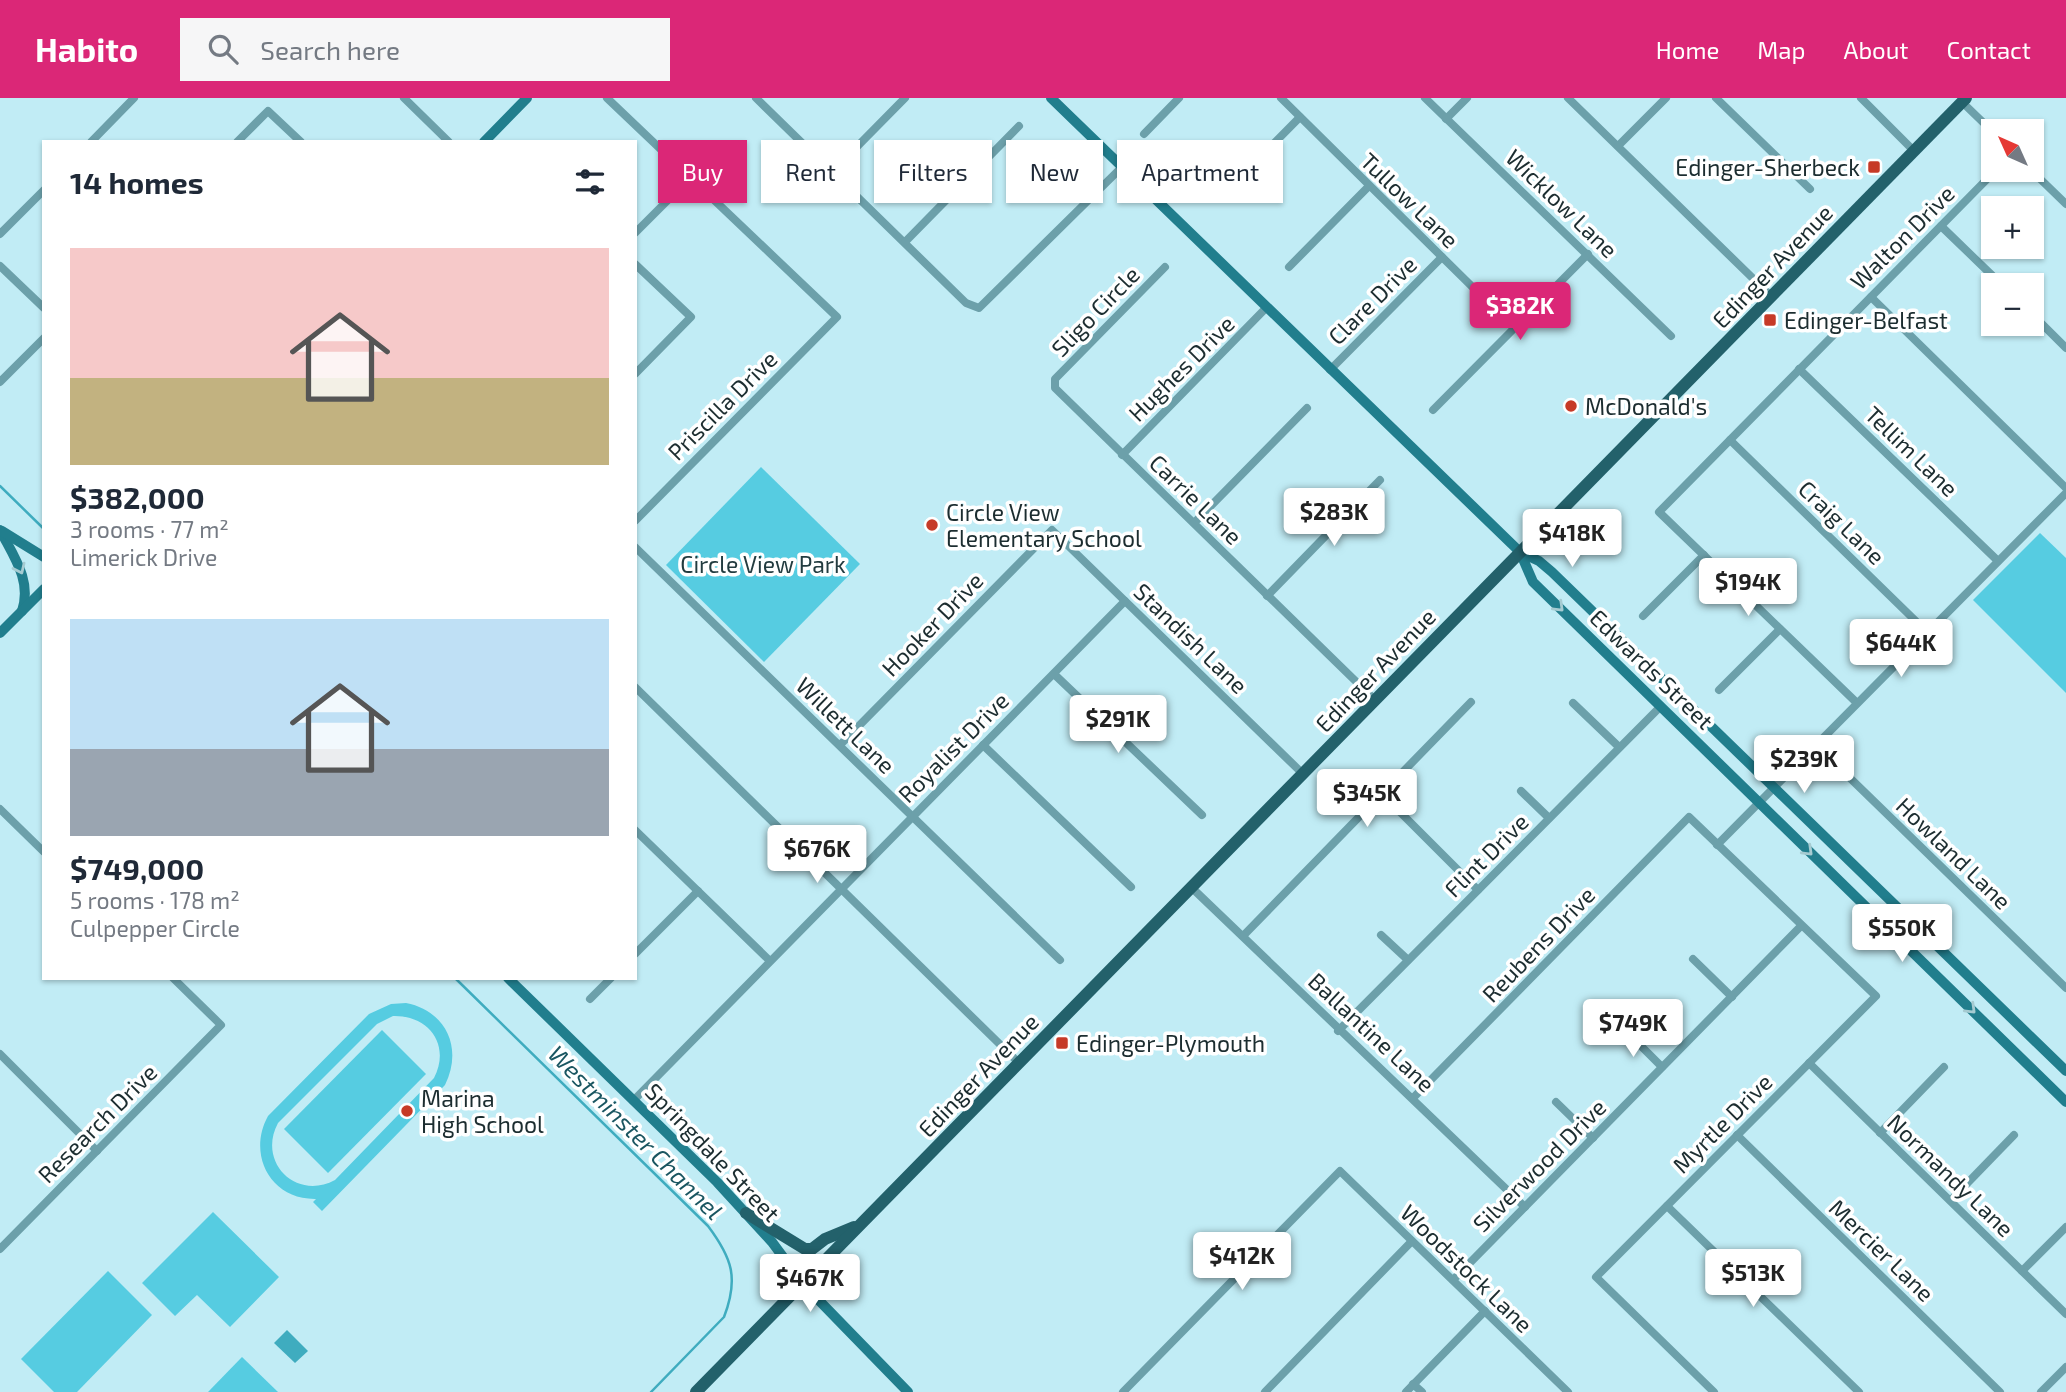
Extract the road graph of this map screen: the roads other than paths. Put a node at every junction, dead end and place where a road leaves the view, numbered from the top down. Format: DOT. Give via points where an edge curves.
graph roads {
  1 [pos="134,98"];
  2 [pos="404,98"];
  3 [pos="527,98"];
  4 [pos="607,98"];
  5 [pos="905,98"];
  6 [pos="1051,98"];
  7 [pos="1179,98"];
  8 [pos="1281,98"];
  9 [pos="1424,98"];
  10 [pos="1467,98"];
  11 [pos="1568,98"];
  12 [pos="1666,98"];
  13 [pos="1716,98"];
  14 [pos="1861,98"];
  15 [pos="759,99"];
  16 [pos="1964,100"];
  17 [pos="1300,117"];
  18 [pos="1446,119"];
  19 [pos="1981,119"];
  20 [pos="1019,126"];
  21 [pos="1143,134"];
  22 [pos="93,140"];
  23 [pos="239,140"];
  24 [pos="299,140"];
  25 [pos="447,140"];
  26 [pos="486,140"];
  27 [pos="801,140"];
  28 [pos="1277,140"];
  29 [pos="860,144"];
  30 [pos="1618,146"];
  31 [pos="658,147"];
  32 [pos="1914,151"];
  33 [pos="1117,162"];
  34 [pos="1117,172"];
  35 [pos="1984,182"];
  36 [pos="2043,182"];
  37 [pos="1369,186"];
  38 [pos="1810,189"];
  39 [pos="42,192"];
  40 [pos="860,198"];
  41 [pos="665,203"];
  42 [pos="716,203"];
  43 [pos="1159,203"];
  44 [pos="2066,204"];
  45 [pos="1941,226"];
  46 [pos="637,231"];
  47 [pos="0,234"];
  48 [pos="905,242"];
  49 [pos="1588,254"];
  50 [pos="1442,257"];
  51 [pos="0,266"];
  52 [pos="637,266"];
  53 [pos="1165,267"];
  54 [pos="1289,267"];
  55 [pos="1990,273"];
  56 [pos="1771,296"];
  57 [pos="1871,297"];
  58 [pos="42,306"];
  59 [pos="1266,308"];
  60 [pos="2044,326"];
  61 [pos="1514,328"];
  62 [pos="1671,336"];
  63 [pos="42,340"];
  64 [pos="2066,348"];
  65 [pos="1799,369"];
  66 [pos="1330,370"];
  67 [pos="637,372"];
  68 [pos="0,382"];
  69 [pos="1053,383"];
  70 [pos="1307,408"];
  71 [pos="1433,410"];
  72 [pos="1730,440"];
  73 [pos="1122,454"];
  74 [pos="1380,480"];
  75 [pos="2066,488"];
  76 [pos="2066,493"];
  77 [pos="637,518"];
  78 [pos="1194,523"];
  79 [pos="0,529"];
  80 [pos="1052,530"];
  81 [pos="637,549"];
  82 [pos="1520,552"];
  83 [pos="42,555"];
  84 [pos="1704,555"];
  85 [pos="1998,561"];
  86 [pos="42,591"];
  87 [pos="1267,596"];
  88 [pos="1125,601"];
  89 [pos="22,611"];
  90 [pos="1643,616"];
  91 [pos="1780,629"];
  92 [pos="1927,632"];
  93 [pos="0,633"];
  94 [pos="1054,674"];
  95 [pos="637,689"];
  96 [pos="1719,690"];
  97 [pos="1375,700"];
  98 [pos="1471,702"];
  99 [pos="1573,703"];
  100 [pos="1857,703"];
  101 [pos="1661,706"];
  102 [pos="840,745"];
  103 [pos="983,745"];
  104 [pos="1816,745"];
  105 [pos="1619,747"];
  106 [pos="1303,774"];
  107 [pos="1774,788"];
  108 [pos="1521,791"];
  109 [pos="1382,794"];
  110 [pos="1759,803"];
  111 [pos="0,809"];
  112 [pos="1202,815"];
  113 [pos="912,816"];
  114 [pos="1549,818"];
  115 [pos="637,832"];
  116 [pos="1717,845"];
  117 [pos="42,850"];
  118 [pos="1131,887"];
  119 [pos="1191,887"];
  120 [pos="841,889"];
  121 [pos="1478,890"];
  122 [pos="698,891"];
  123 [pos="1800,927"];
  124 [pos="1381,935"];
  125 [pos="1242,936"];
  126 [pos="637,952"];
  127 [pos="1693,959"];
  128 [pos="769,960"];
  129 [pos="1060,960"];
  130 [pos="1408,960"];
  131 [pos="175,980"];
  132 [pos="510,980"];
  133 [pos="609,980"];
  134 [pos="2066,988"];
  135 [pos="1732,997"];
  136 [pos="590,999"];
  137 [pos="1624,1029"];
  138 [pos="1338,1031"];
  139 [pos="0,1054"];
  140 [pos="1018,1063"];
  141 [pos="1809,1063"];
  142 [pos="1662,1067"];
  143 [pos="1944,1067"];
  144 [pos="2066,1071"];
  145 [pos="1414,1097"];
  146 [pos="633,1101"];
  147 [pos="1556,1102"];
  148 [pos="2066,1102"];
  149 [pos="1880,1133"];
  150 [pos="1737,1135"];
  151 [pos="2014,1135"];
  152 [pos="1593,1138"];
  153 [pos="97,1151"];
  154 [pos="1951,1200"];
  155 [pos="1667,1206"];
  156 [pos="1525,1207"];
  157 [pos="746,1213"];
  158 [pos="861,1224"];
  159 [pos="2066,1227"];
  160 [pos="1412,1241"];
  161 [pos="0,1249"];
  162 [pos="2022,1271"];
  163 [pos="1453,1280"];
  164 [pos="803,1283"];
  165 [pos="1485,1311"];
  166 [pos="2066,1314"];
  167 [pos="2066,1367"];
  168 [pos="1413,1384"];
  169 [pos="696,1392"];
  170 [pos="908,1392"];
  171 [pos="1123,1392"];
  172 [pos="1265,1392"];
  173 [pos="1406,1392"];
  174 [pos="1422,1392"];
  175 [pos="1568,1392"];
  176 [pos="1714,1392"];
  177 [pos="1859,1392"];
  178 [pos="2000,1392"];
  179 [pos="2041,1392"];
  1 -- 22 [label="street"];
  2 -- 25 [label="street"];
  3 -- 26 [label="main road"];
  4 -- 31 [label="street"];
  5 -- 29 [label="street"];
  6 -- 33 [label="main road, Edwards Street"];
  7 -- 21 [label="street"];
  8 -- 17 [label="street, Tullow Lane"];
  9 -- 18 [label="street, Wicklow Lane"];
  10 -- 18 [label="street"];
  11 -- 30 [label="street"];
  12 -- 30 [label="street"];
  13 -- 38 [label="street"];
  14 -- 32 [label="street"];
  15 -- 27 [label="street"];
  16 -- 19 [label="street"];
  16 -- 32 [label="main road, Edinger Avenue"];
  17 -- 28 [label="street"];
  17 -- 37 [label="street, Tullow Lane"];
  18 -- 49 [label="street, Wicklow Lane"];
  20 -- 48 [label="street"];
  23 -- 24 [label="street" via="268,111"];
  30 -- 56 [label="street"];
  32 -- 56 [label="main road, Edinger Avenue"];
  34 -- 48 [label="street" via="979,307 966,303"];
  35 -- 45 [label="street, Walton Drive"];
  36 -- 44 [label="street"];
  37 -- 50 [label="street, Tullow Lane"];
  37 -- 54 [label="street"];
  39 -- 47 [label="street"];
  40 -- 48 [label="street"];
  41 -- 46 [label="street"];
  42 -- 77 [label="street, Priscilla Drive" via="837,317"];
  43 -- 59 [label="main road, Edwards Street"];
  45 -- 55 [label="street"];
  45 -- 57 [label="street, Walton Drive"];
  49 -- 61 [label="street"];
  49 -- 62 [label="street, Wicklow Lane"];
  50 -- 61 [label="street, Tullow Lane"];
  50 -- 66 [label="street, Clare Drive"];
  51 -- 58 [label="street"];
  52 -- 67 [label="street" via="691,317"];
  53 -- 69 [label="street, Sligo Circle"];
  56 -- 82 [label="main road, Edinger Avenue"];
  57 -- 65 [label="street, Walton Drive"];
  57 -- 75 [label="street"];
  59 -- 66 [label="main road, Edwards Street"];
  59 -- 73 [label="street, Hughes Drive"];
  60 -- 64 [label="street"];
  61 -- 71 [label="street"];
  63 -- 68 [label="street"];
  65 -- 72 [label="street, Walton Drive"];
  65 -- 85 [label="street, Tellim Lane"];
  66 -- 82 [label="main road, Edwards Street"];
  69 -- 73 [label="street, Carrie Lane"];
  70 -- 78 [label="street"];
  72 -- 84 [label="street, Walton Drive" via="1660,512"];
  72 -- 92 [label="street, Craig Lane"];
  73 -- 78 [label="street, Carrie Lane"];
  74 -- 87 [label="street"];
  76 -- 85 [label="street"];
  78 -- 87 [label="street, Carrie Lane"];
  79 -- 83 [label="main road"];
  79 -- 89 [label="main road, one-way" via="25,581"];
  80 -- 88 [label="street, Standish Lane"];
  80 -- 102 [label="street, Hooker Drive"];
  81 -- 102 [label="street, Willett Lane"];
  82 -- 97 [label="main road, Edinger Avenue"];
  82 -- 101 [label="main road, Edwards Street, one-way" via="1533,582"];
  82 -- 107 [label="main road, Edwards Street" via="1543,563"];
  84 -- 90 [label="street"];
  84 -- 91 [label="street"];
  85 -- 92 [label="street"];
  86 -- 89 [label="main road"];
  87 -- 97 [label="street, Carrie Lane"];
  88 -- 94 [label="street, Royalist Drive"];
  88 -- 106 [label="street, Standish Lane"];
  89 -- 93 [label="main road"];
  91 -- 96 [label="street"];
  91 -- 100 [label="street"];
  92 -- 100 [label="street"];
  94 -- 103 [label="street, Royalist Drive"];
  94 -- 112 [label="street"];
  95 -- 120 [label="street"];
  97 -- 106 [label="main road, Edinger Avenue"];
  98 -- 109 [label="street"];
  99 -- 105 [label="street"];
  100 -- 104 [label="street"];
  101 -- 105 [label="street, Flint Drive"];
  101 -- 110 [label="main road, Edwards Street"];
  102 -- 113 [label="street, Willett Lane"];
  103 -- 113 [label="street, Royalist Drive"];
  103 -- 118 [label="street"];
  104 -- 107 [label="street"];
  104 -- 134 [label="street, Howland Lane"];
  105 -- 114 [label="street, Flint Drive"];
  106 -- 119 [label="main road, Edinger Avenue"];
  107 -- 110 [label="street"];
  107 -- 144 [label="main road, Edwards Street"];
  108 -- 114 [label="street"];
  109 -- 121 [label="street"];
  109 -- 125 [label="street"];
  110 -- 116 [label="street"];
  110 -- 148 [label="main road, Edwards Street, one-way"];
  111 -- 117 [label="street"];
  113 -- 120 [label="street, Royalist Drive"];
  113 -- 129 [label="street, Willett Lane"];
  114 -- 121 [label="street, Flint Drive"];
  115 -- 122 [label="street"];
  116 -- 123 [label="street"];
  116 -- 145 [label="street, Reubens Drive" via="1689,817"];
  119 -- 125 [label="street, Ballantine Lane"];
  119 -- 140 [label="main road, Edinger Avenue"];
  120 -- 128 [label="street, Royalist Drive"];
  120 -- 140 [label="street"];
  121 -- 130 [label="street, Flint Drive"];
  122 -- 126 [label="street"];
  122 -- 128 [label="street"];
  123 -- 135 [label="street, Silverwood Drive"];
  123 -- 141 [label="street, Myrtle Drive" via="1876,996"];
  124 -- 130 [label="street"];
  125 -- 138 [label="street, Ballantine Lane"];
  127 -- 135 [label="street"];
  128 -- 146 [label="street, Royalist Drive"];
  130 -- 138 [label="street, Flint Drive"];
  131 -- 153 [label="street, Research Drive" via="221,1025"];
  132 -- 146 [label="main road, Springdale Street"];
  133 -- 136 [label="street"];
  135 -- 142 [label="street, Silverwood Drive"];
  137 -- 142 [label="street"];
  138 -- 145 [label="street, Ballantine Lane"];
  139 -- 153 [label="street"];
  140 -- 158 [label="main road, Edinger Avenue"];
  141 -- 149 [label="street, Normandy Lane"];
  141 -- 150 [label="street, Myrtle Drive"];
  142 -- 152 [label="street, Silverwood Drive"];
  143 -- 149 [label="street"];
  145 -- 156 [label="street, Ballantine Lane"];
  146 -- 157 [label="main road, Springdale Street"];
  147 -- 152 [label="street"];
  149 -- 154 [label="street, Normandy Lane"];
  150 -- 155 [label="street, Myrtle Drive"];
  150 -- 178 [label="street, Mercier Lane"];
  151 -- 154 [label="street"];
  152 -- 156 [label="street, Silverwood Drive"];
  153 -- 161 [label="street, Research Drive"];
  154 -- 162 [label="street, Normandy Lane"];
  155 -- 176 [label="street, Myrtle Drive" via="1596,1277"];
  155 -- 177 [label="street"];
  156 -- 163 [label="street, Silverwood Drive"];
  157 -- 158 [label="main road" via="812,1250 825,1239"];
  157 -- 164 [label="main road, Springdale Street"];
  158 -- 164 [label="main road, Edinger Avenue"];
  159 -- 162 [label="street"];
  160 -- 163 [label="street, Woodstock Lane"];
  160 -- 171 [label="street, Woodstock Lane" via="1340,1171"];
  160 -- 172 [label="street"];
  162 -- 166 [label="street, Normandy Lane"];
  163 -- 165 [label="street, Woodstock Lane"];
  164 -- 169 [label="main road, Edinger Avenue"];
  164 -- 170 [label="main road, Springdale Street"];
  165 -- 168 [label="street"];
  165 -- 175 [label="street, Woodstock Lane"];
  167 -- 179 [label="street"];
  168 -- 173 [label="street"];
  168 -- 174 [label="street"];
}
